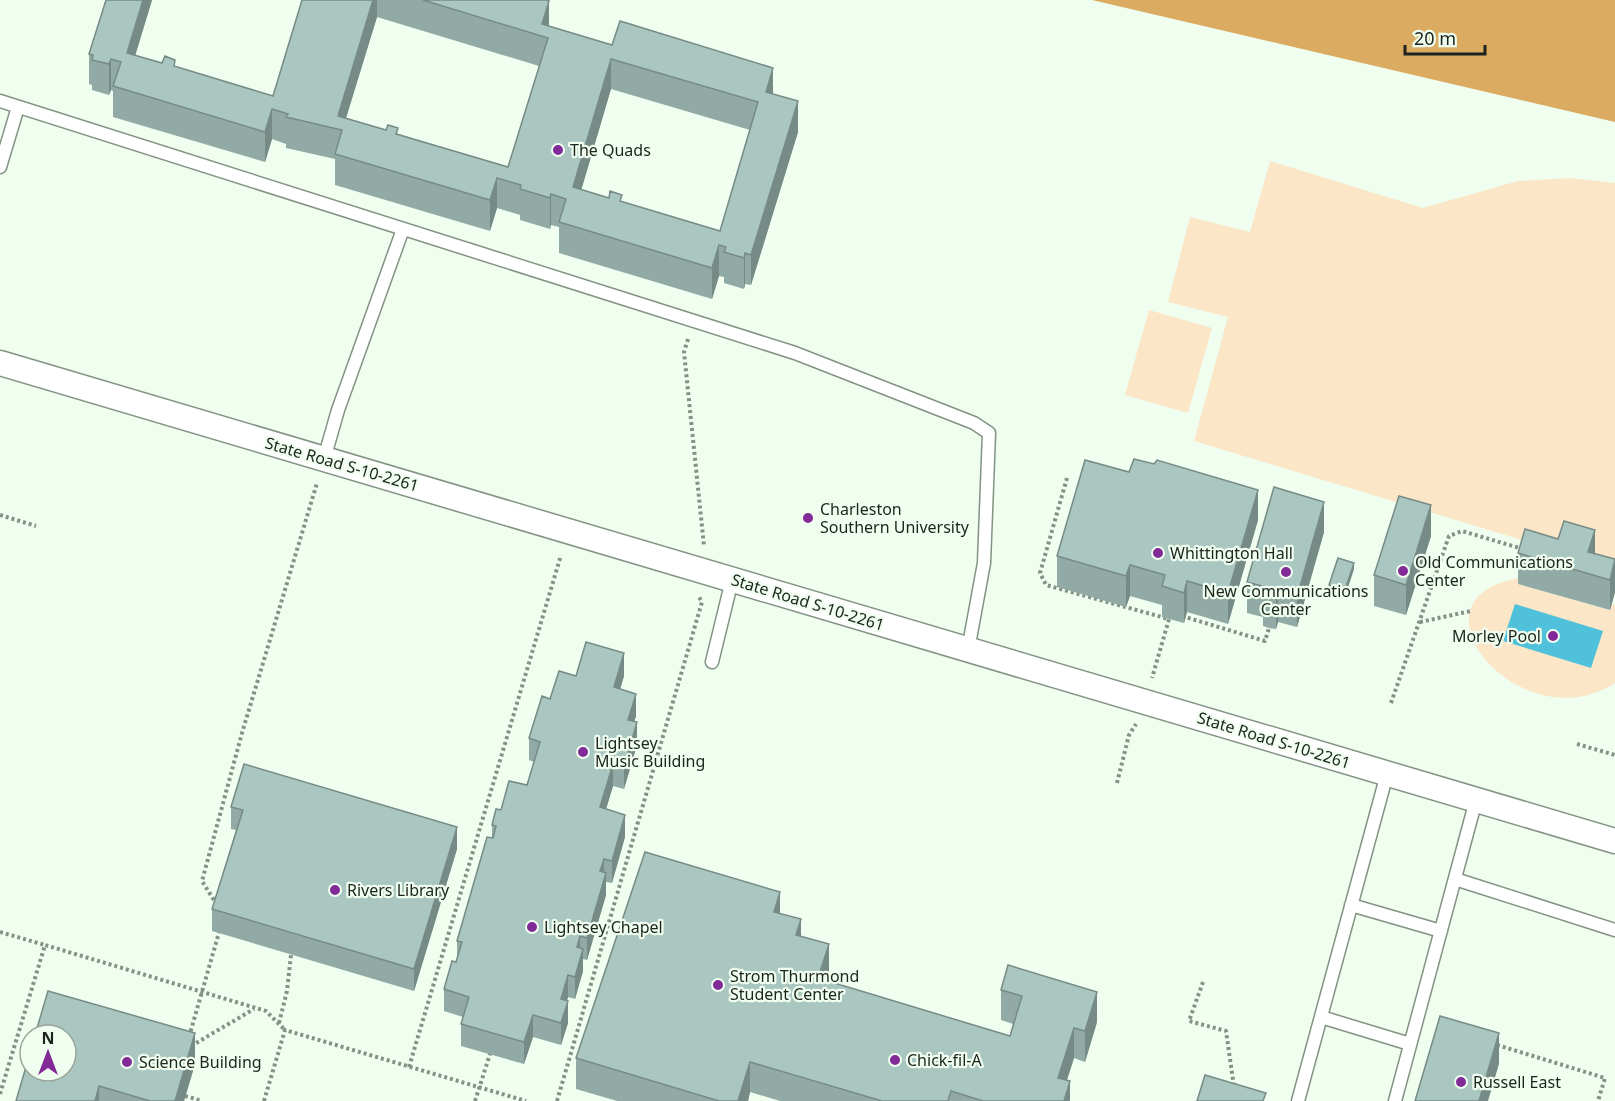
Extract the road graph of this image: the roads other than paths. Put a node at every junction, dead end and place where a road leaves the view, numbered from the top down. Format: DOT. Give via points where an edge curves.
graph roads {
  1 [pos="0,101"];
  2 [pos="18,107"];
  3 [pos="0,167"];
  4 [pos="403,229"];
  5 [pos="0,363"];
  6 [pos="324,459"];
  7 [pos="732,580"];
  8 [pos="968,650"];
  9 [pos="712,662"];
  10 [pos="1387,774"];
  11 [pos="1476,800"];
  12 [pos="1615,841"];
  13 [pos="1455,879"];
  14 [pos="1351,905"];
  15 [pos="1615,930"];
  16 [pos="1441,931"];
  17 [pos="1321,1017"];
  18 [pos="1410,1044"];
  19 [pos="1298,1101"];
  20 [pos="1395,1101"];
  1 -- 2 [label="lane"];
  2 -- 3 [label="lane"];
  2 -- 4 [label="lane"];
  4 -- 6 [label="lane"];
  4 -- 8 [label="lane" via="795,353 974,423 988,433 984,563"];
  5 -- 6 [label="street, State Road S-10-2261"];
  6 -- 7 [label="street, State Road S-10-2261"];
  7 -- 8 [label="street, State Road S-10-2261"];
  7 -- 9 [label="lane"];
  8 -- 10 [label="street, State Road S-10-2261"];
  10 -- 11 [label="street, State Road S-10-2261"];
  10 -- 14 [label="lane"];
  11 -- 12 [label="street, State Road S-10-2261"];
  11 -- 13 [label="lane"];
  13 -- 15 [label="lane"];
  13 -- 16 [label="lane"];
  14 -- 16 [label="lane"];
  14 -- 17 [label="lane"];
  16 -- 18 [label="lane"];
  17 -- 18 [label="lane"];
  17 -- 19 [label="lane"];
  18 -- 20 [label="lane"];
}
